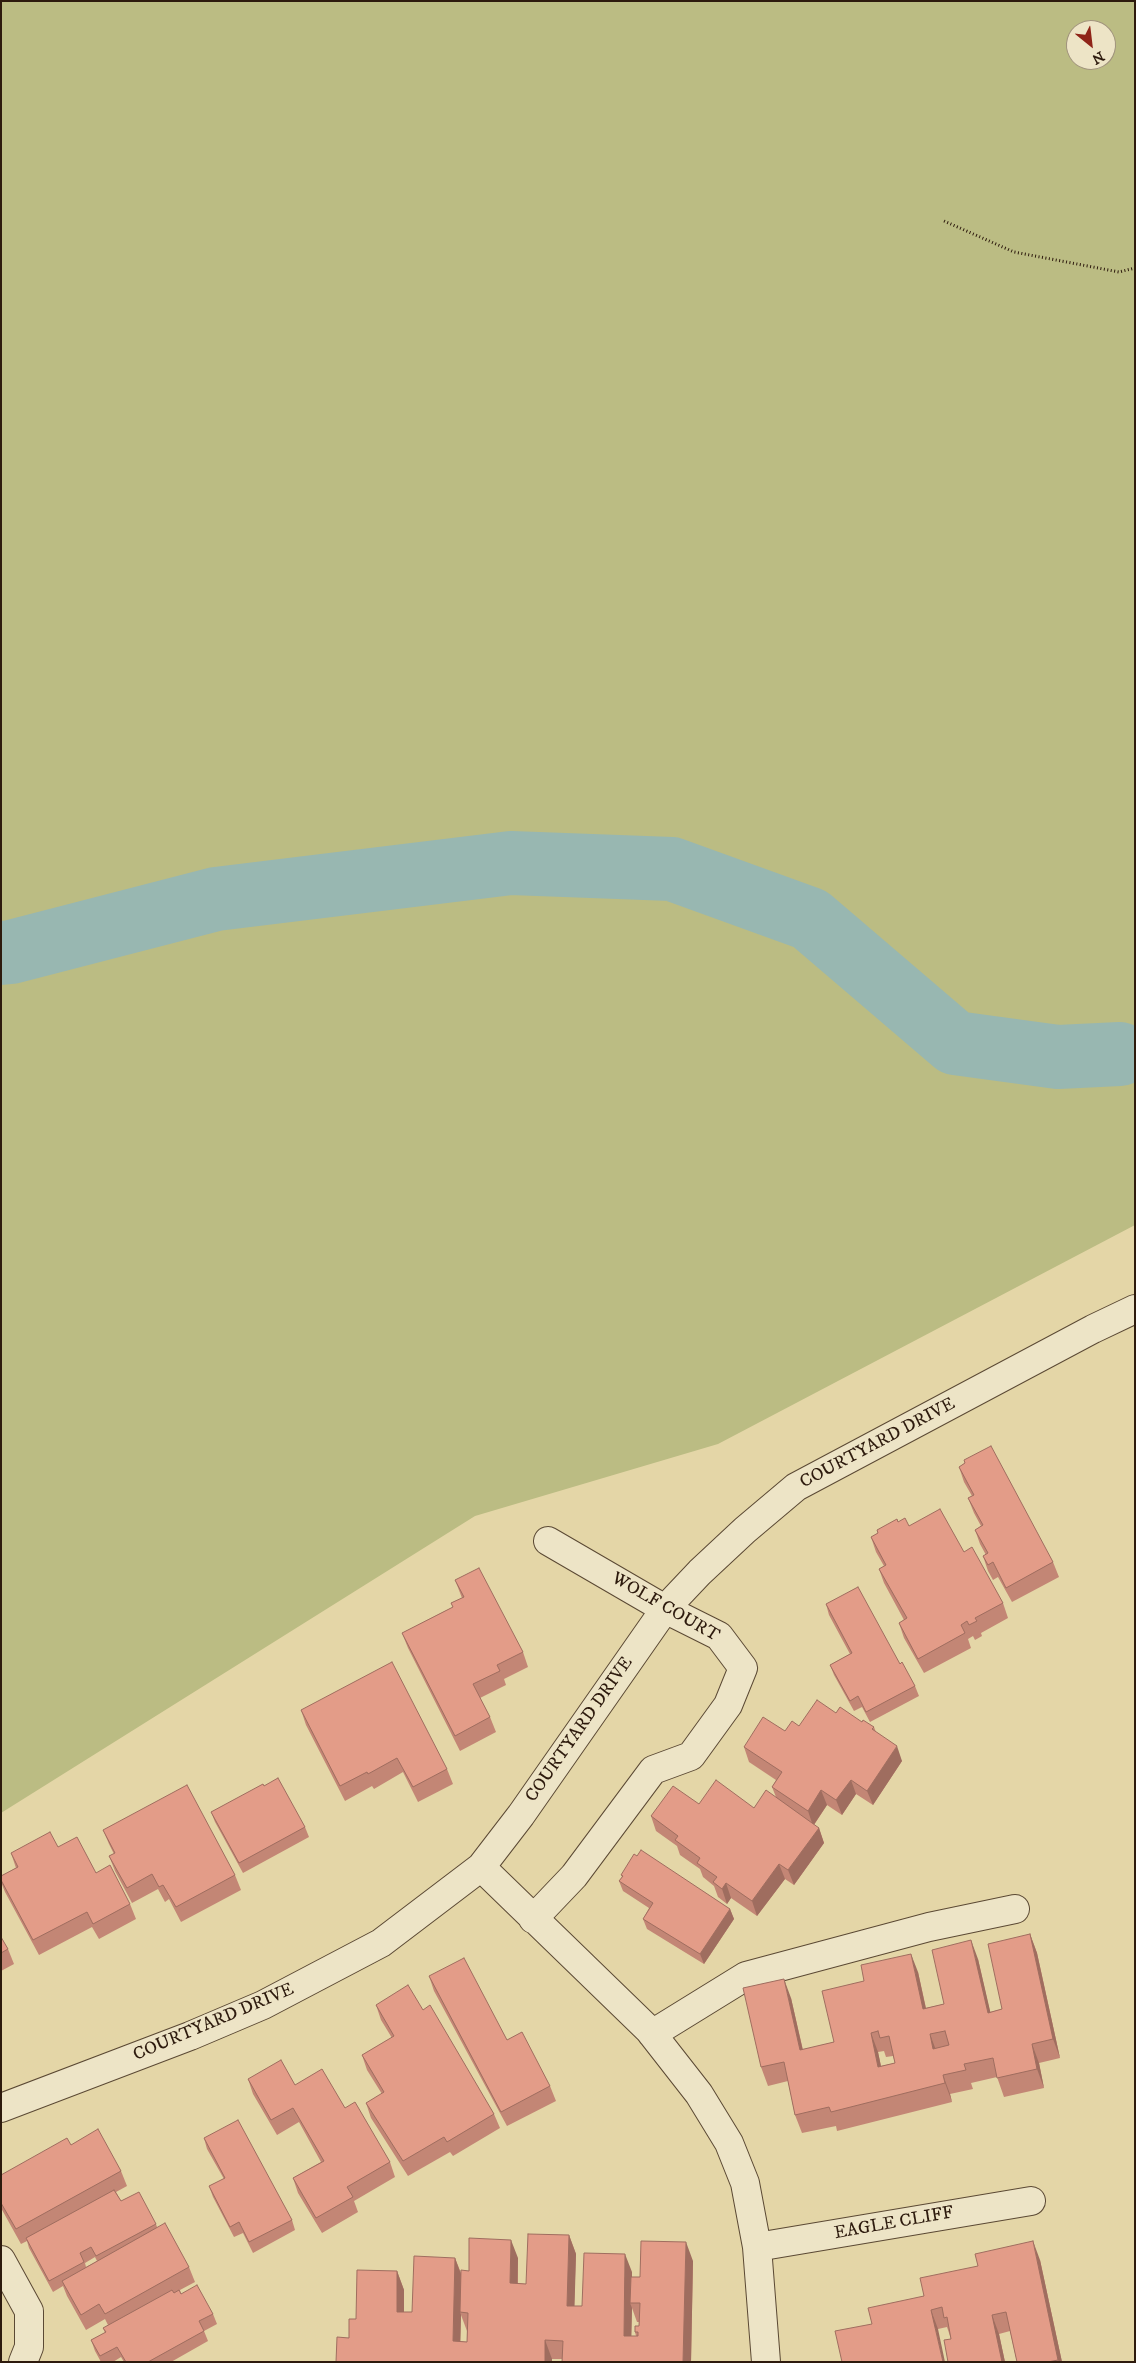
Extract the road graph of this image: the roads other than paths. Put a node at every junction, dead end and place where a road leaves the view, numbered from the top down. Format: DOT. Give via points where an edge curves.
graph roads {
  1 [pos="1135,1309"];
  2 [pos="548,1541"];
  3 [pos="665,1609"];
  4 [pos="481,1868"];
  5 [pos="1015,1909"];
  6 [pos="534,1919"];
  7 [pos="652,2034"];
  8 [pos="1,2108"];
  9 [pos="1031,2200"];
  10 [pos="757,2247"];
  11 [pos="1,2260"];
  12 [pos="23,2362"];
  13 [pos="766,2362"];
  1 -- 3 [label="street, COURTYARD DRIVE" via="796,1487 706,1566"];
  2 -- 3 [label="street, WOLF COURT"];
  3 -- 4 [label="street, COURTYARD DRIVE"];
  3 -- 6 [label="street, WOLF COURT" via="719,1636 743,1668 728,1705 691,1756 653,1770 574,1876"];
  4 -- 6 [label="street"];
  4 -- 8 [label="street, COURTYARD DRIVE" via="381,1943 263,2005"];
  5 -- 7 [label="street" via="929,1927 746,1976"];
  6 -- 7 [label="street"];
  7 -- 10 [label="street" via="699,2094 729,2143 745,2183"];
  9 -- 10 [label="street, EAGLE CLIFF"];
  10 -- 13 [label="street"];
  11 -- 12 [label="street" via="29,2311 29,2347"];
}
